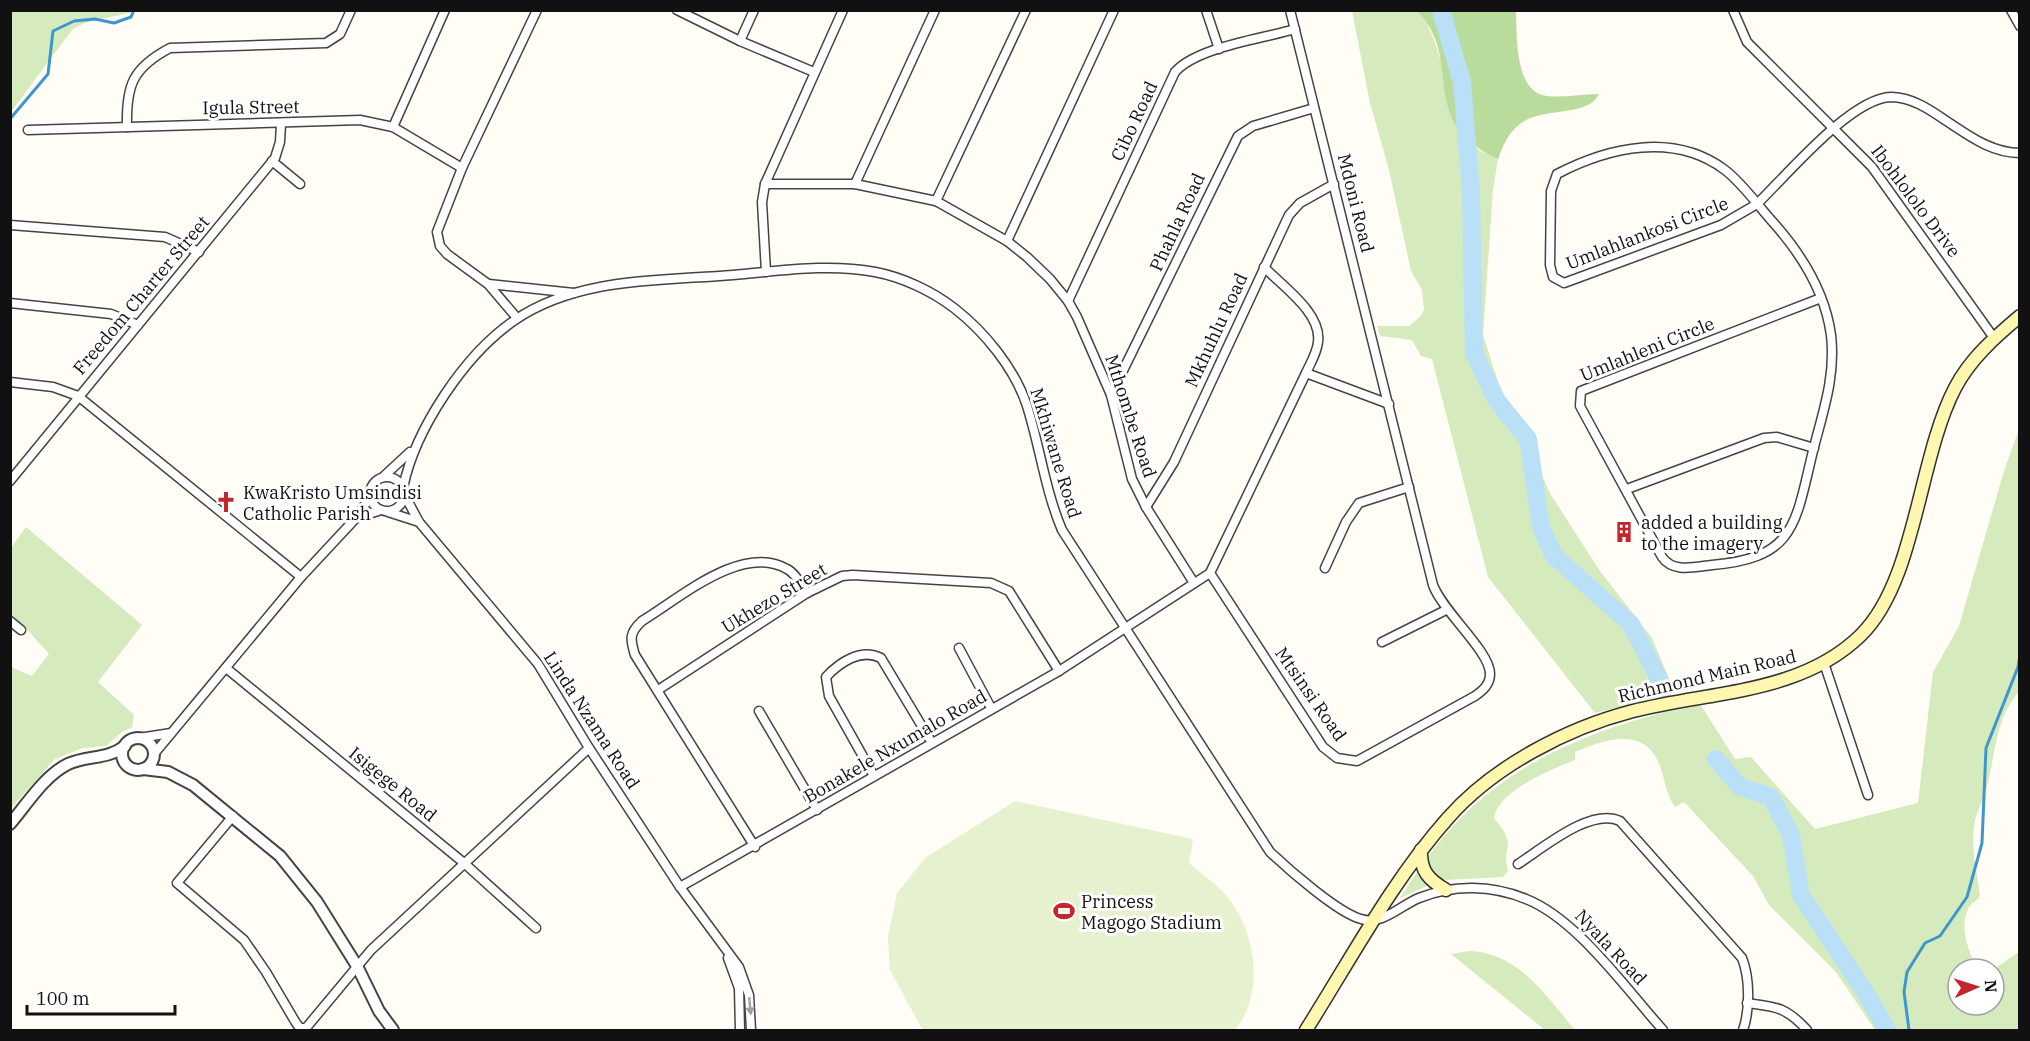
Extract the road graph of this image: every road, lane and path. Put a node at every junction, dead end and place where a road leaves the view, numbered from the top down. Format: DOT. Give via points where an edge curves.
graph roads {
  1 [pos="351,10"];
  2 [pos="445,10"];
  3 [pos="537,10"];
  4 [pos="677,10"];
  5 [pos="754,10"];
  6 [pos="843,10"];
  7 [pos="935,10"];
  8 [pos="1026,10"];
  9 [pos="1114,10"];
  10 [pos="1206,10"];
  11 [pos="1290,10"];
  12 [pos="1733,10"];
  13 [pos="2011,10"];
  14 [pos="2019,26"];
  15 [pos="1295,29"];
  16 [pos="740,41"];
  17 [pos="1219,49"];
  18 [pos="814,72"];
  19 [pos="1314,108"];
  20 [pos="280,123"];
  21 [pos="127,126"];
  22 [pos="393,128"];
  23 [pos="1834,128"];
  24 [pos="28,130"];
  25 [pos="2019,153"];
  26 [pos="272,161"];
  27 [pos="462,168"];
  28 [pos="300,184"];
  29 [pos="765,184"];
  30 [pos="855,184"];
  31 [pos="1334,184"];
  32 [pos="936,201"];
  33 [pos="1757,204"];
  34 [pos="10,225"];
  35 [pos="1007,241"];
  36 [pos="199,252"];
  37 [pos="1264,267"];
  38 [pos="766,272"];
  39 [pos="488,284"];
  40 [pos="577,293"];
  41 [pos="1821,298"];
  42 [pos="1068,301"];
  43 [pos="10,303"];
  44 [pos="2019,316"];
  45 [pos="517,318"];
  46 [pos="138,325"];
  47 [pos="1994,339"];
  48 [pos="1306,373"];
  49 [pos="10,382"];
  50 [pos="1110,395"];
  51 [pos="78,396"];
  52 [pos="1389,404"];
  53 [pos="415,444"];
  54 [pos="1814,447"];
  55 [pos="10,465"];
  56 [pos="22,466"];
  57 [pos="383,477"];
  58 [pos="10,481"];
  59 [pos="1409,488"];
  60 [pos="1627,489"];
  61 [pos="404,491"];
  62 [pos="370,498"];
  63 [pos="1146,507"];
  64 [pos="384,511"];
  65 [pos="356,518"];
  66 [pos="419,522"];
  67 [pos="1325,568"];
  68 [pos="1210,573"];
  69 [pos="301,577"];
  70 [pos="1194,583"];
  71 [pos="807,593"];
  72 [pos="1446,610"];
  73 [pos="10,621"];
  74 [pos="21,630"];
  75 [pos="1125,630"];
  76 [pos="1382,642"];
  77 [pos="959,648"];
  78 [pos="1824,663"];
  79 [pos="226,668"];
  80 [pos="1059,671"];
  81 [pos="657,690"];
  82 [pos="992,708"];
  83 [pos="759,711"];
  84 [pos="173,732"];
  85 [pos="140,738"];
  86 [pos="932,742"];
  87 [pos="125,746"];
  88 [pos="589,748"];
  89 [pos="154,755"];
  90 [pos="104,757"];
  91 [pos="127,765"];
  92 [pos="143,769"];
  93 [pos="168,772"];
  94 [pos="874,776"];
  95 [pos="1868,795"];
  96 [pos="817,810"];
  97 [pos="233,816"];
  98 [pos="10,824"];
  99 [pos="755,847"];
  100 [pos="1421,850"];
  101 [pos="464,863"];
  102 [pos="1518,864"];
  103 [pos="680,887"];
  104 [pos="1446,890"];
  105 [pos="1376,920"];
  106 [pos="536,928"];
  107 [pos="723,946"];
  108 [pos="357,966"];
  109 [pos="1747,1003"];
  110 [pos="393,1030"];
  111 [pos="740,1030"];
  112 [pos="751,1030"];
  113 [pos="1306,1030"];
  114 [pos="1663,1030"];
  115 [pos="1743,1030"];
  116 [pos="1807,1030"];
  1 -- 21 [label="street" via="340,34 326,43 170,48 149,62 129,85"];
  2 -- 22 [label="street"];
  3 -- 27 [label="street"];
  4 -- 16 [label="street"];
  5 -- 16 [label="street"];
  6 -- 18 [label="street"];
  7 -- 30 [label="street"];
  8 -- 32 [label="street"];
  9 -- 35 [label="street"];
  10 -- 17 [label="street"];
  11 -- 15 [label="street, Mdoni Road"];
  12 -- 23 [label="street, Ibohlololo Drive" via="1746,42"];
  13 -- 14 [label="street"];
  15 -- 17 [label="street, Cibo Road"];
  15 -- 19 [label="street, Mdoni Road"];
  16 -- 18 [label="street"];
  17 -- 42 [label="street, Cibo Road" via="1191,59 1175,72"];
  18 -- 29 [label="street"];
  19 -- 31 [label="street, Mdoni Road"];
  19 -- 50 [label="street, Phahla Road" via="1253,126 1238,136"];
  20 -- 21 [label="street, Igula Street"];
  20 -- 22 [label="street, Igula Street" via="360,120"];
  20 -- 26 [label="street, Freedom Charter Street" via="278,151"];
  21 -- 24 [label="street, Igula Street"];
  22 -- 27 [label="street, Igula Street"];
  23 -- 25 [label="street, Umlahlankosi Circle" via="1861,105 1894,97 1929,109 1993,148"];
  23 -- 33 [label="street, Umlahlankosi Circle"];
  23 -- 47 [label="street, Ibohlololo Drive" via="1872,167"];
  26 -- 28 [label="street"];
  26 -- 36 [label="street, Freedom Charter Street"];
  27 -- 39 [label="street" via="437,227 437,238 447,254"];
  29 -- 30 [label="street, Mthombe Road"];
  29 -- 38 [label="street" via="762,202"];
  30 -- 32 [label="street, Mthombe Road"];
  31 -- 37 [label="street, Mkhuhlu Road" via="1293,209"];
  31 -- 52 [label="street, Mdoni Road"];
  32 -- 35 [label="street, Mthombe Road"];
  33 -- 33 [label="street, Umlahlankosi Circle" via="1721,225 1576,280 1560,282 1552,272 1554,178 1608,153 1650,146 1683,151 1722,168"];
  33 -- 41 [label="street, Umlahleni Circle" via="1802,261"];
  34 -- 36 [label="street" via="165,237"];
  35 -- 42 [label="street, Mthombe Road" via="1050,279"];
  36 -- 46 [label="street, Freedom Charter Street"];
  37 -- 48 [label="street" via="1315,324 1318,342"];
  37 -- 63 [label="street, Mkhuhlu Road" via="1173,462"];
  38 -- 40 [label="street, Mkhiwane Road" via="646,281"];
  38 -- 75 [label="street, Mkhiwane Road" via="815,268 877,272 930,293 953,307 986,338 1007,366 1026,404 1051,504 1062,530"];
  39 -- 40 [label="street"];
  39 -- 45 [label="street"];
  40 -- 45 [label="street, Mkhiwane Road"];
  41 -- 54 [label="street, Umlahleni Circle" via="1830,334 1832,371"];
  41 -- 60 [label="street, Umlahleni Circle" via="1581,392 1580,406"];
  42 -- 50 [label="street, Mthombe Road"];
  43 -- 46 [label="street" via="111,314"];
  44 -- 47 [label="main road, Richmond Main Road"];
  45 -- 53 [label="street, Mkhiwane Road" via="472,359"];
  46 -- 51 [label="street, Freedom Charter Street"];
  47 -- 78 [label="main road, Richmond Main Road" via="1965,370 1946,407 1930,451 1902,559 1881,609 1861,635"];
  48 -- 52 [label="street"];
  48 -- 68 [label="street"];
  49 -- 51 [label="street" via="53,387"];
  50 -- 63 [label="street, Mthombe Road" via="1132,479"];
  51 -- 56 [label="street, Freedom Charter Street"];
  51 -- 69 [label="street"];
  52 -- 59 [label="street, Mtsinsi Road"];
  53 -- 57 [label="street"];
  53 -- 61 [label="street, Mkhiwane Road"];
  54 -- 60 [label="street" via="1777,437 1764,438"];
  54 -- 60 [label="street, Umlahleni Circle" via="1789,532 1769,551 1742,562 1683,568 1667,564"];
  55 -- 56 [label="street"];
  56 -- 58 [label="street, Freedom Charter Street"];
  57 -- 61 [label="street" via="392,478"];
  57 -- 62 [label="street" via="371,488"];
  59 -- 67 [label="street" via="1359,503"];
  59 -- 72 [label="street, Mtsinsi Road" via="1433,585"];
  61 -- 64 [label="street" via="401,504"];
  61 -- 66 [label="street, Linda Nzama Road"];
  62 -- 64 [label="street" via="374,506"];
  62 -- 65 [label="street"];
  63 -- 70 [label="street, Mthombe Road"];
  64 -- 65 [label="street"];
  64 -- 66 [label="street"];
  65 -- 69 [label="street"];
  66 -- 88 [label="street, Linda Nzama Road" via="538,664"];
  68 -- 70 [label="street"];
  68 -- 72 [label="street, Mtsinsi Road" via="1323,747 1337,758 1350,761 1371,755 1485,689 1490,674 1488,664"];
  69 -- 79 [label="street"];
  70 -- 75 [label="street"];
  71 -- 80 [label="street, Ukhezo Street" via="842,576 853,575 997,585 1009,591"];
  71 -- 81 [label="street, Ukhezo Street"];
  71 -- 81 [label="street" via="789,570 764,562 747,562 729,567 642,621 633,629 630,639 635,655"];
  72 -- 76 [label="street"];
  73 -- 74 [label="street"];
  75 -- 80 [label="street, Bonakele Nxumalo Road"];
  75 -- 105 [label="street, Mkhiwane Road" via="1270,852 1294,876 1351,914"];
  77 -- 82 [label="street"];
  78 -- 95 [label="street"];
  78 -- 100 [label="main road, Richmond Main Road" via="1787,679 1633,711 1576,731 1491,780 1456,810"];
  79 -- 84 [label="street"];
  79 -- 101 [label="street, Isigege Road"];
  80 -- 82 [label="street, Bonakele Nxumalo Road"];
  81 -- 99 [label="street"];
  82 -- 86 [label="street, Bonakele Nxumalo Road"];
  83 -- 96 [label="street"];
  84 -- 85 [label="street"];
  84 -- 89 [label="street"];
  85 -- 87 [label="street" via="129,740"];
  85 -- 89 [label="street" via="150,742"];
  86 -- 94 [label="street, Bonakele Nxumalo Road"];
  86 -- 94 [label="street" via="881,658 865,654 852,657 826,677 826,687"];
  87 -- 90 [label="street"];
  87 -- 91 [label="street" via="123,756"];
  88 -- 101 [label="street"];
  88 -- 103 [label="street, Linda Nzama Road"];
  89 -- 92 [label="street" via="150,765"];
  89 -- 93 [label="street"];
  90 -- 91 [label="street"];
  90 -- 98 [label="street" via="62,768"];
  91 -- 92 [label="street"];
  92 -- 93 [label="street"];
  93 -- 97 [label="street"];
  94 -- 96 [label="street, Bonakele Nxumalo Road"];
  96 -- 99 [label="street, Bonakele Nxumalo Road"];
  97 -- 108 [label="street" via="280,856 317,902"];
  97 -- 108 [label="street" via="177,883 244,940 300,1028 306,1028"];
  99 -- 103 [label="street, Bonakele Nxumalo Road"];
  100 -- 104 [label="main road" via="1420,861 1426,875"];
  100 -- 105 [label="main road, Richmond Main Road"];
  101 -- 106 [label="street, Isigege Road"];
  101 -- 108 [label="street"];
  102 -- 109 [label="street" via="1590,821 1603,817 1620,821 1742,958 1747,973"];
  103 -- 107 [label="street, Linda Nzama Road"];
  104 -- 105 [label="street, Nyala Road"];
  104 -- 114 [label="street, Nyala Road" via="1500,891 1528,899 1553,913 1575,931"];
  105 -- 113 [label="main road"];
  107 -- 111 [label="street, Linda Nzama Road" via="739,987"];
  107 -- 112 [label="street, Linda Nzama Road, one-way" via="746,981"];
  108 -- 110 [label="street"];
  109 -- 115 [label="street"];
  109 -- 116 [label="street" via="1782,1008"];
}
